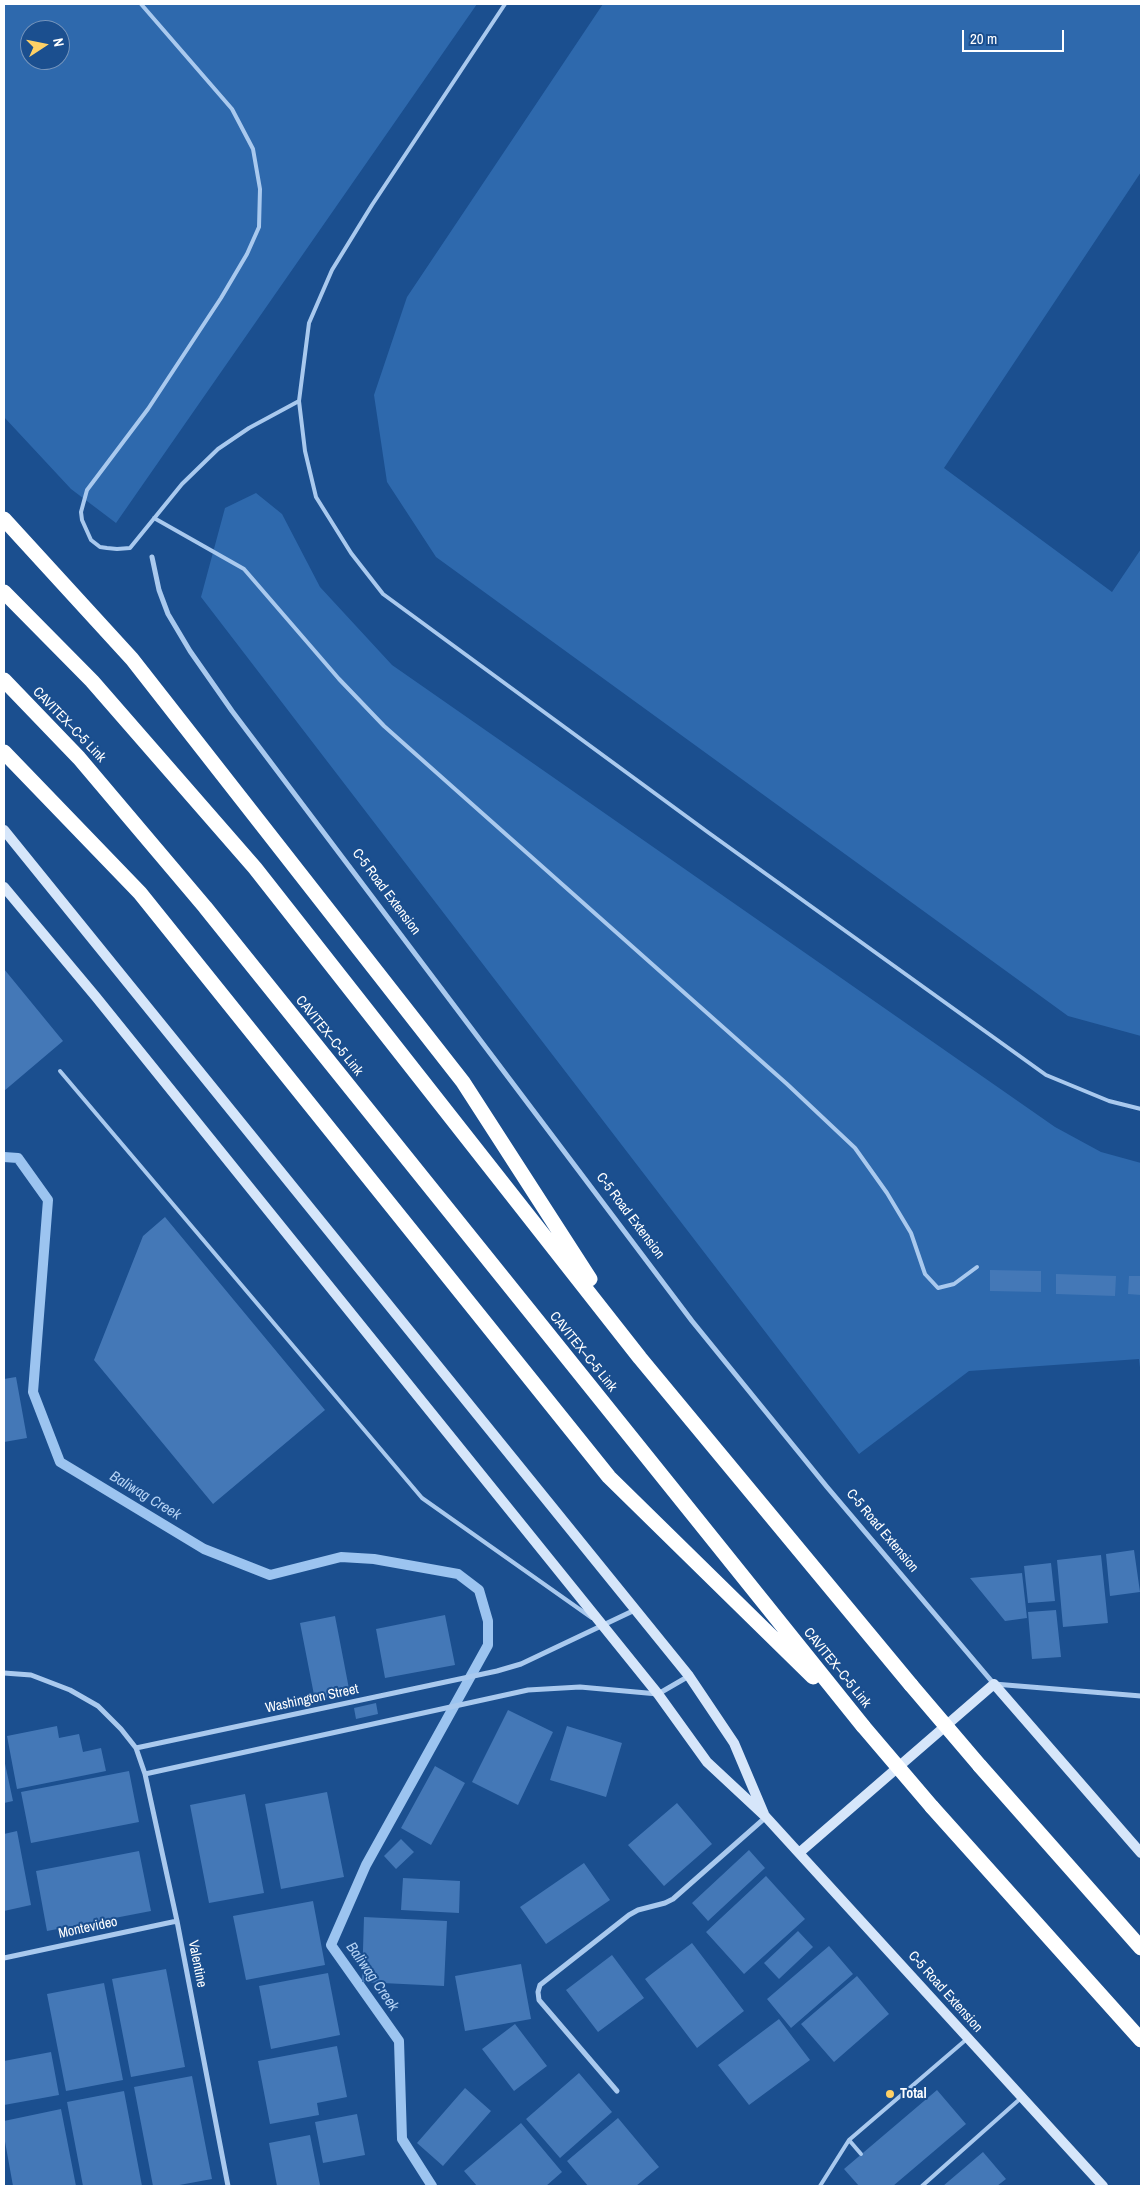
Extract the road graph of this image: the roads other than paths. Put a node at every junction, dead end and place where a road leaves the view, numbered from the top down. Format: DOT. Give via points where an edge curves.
graph roads {
  1 [pos="141,4"];
  2 [pos="505,4"];
  3 [pos="299,401"];
  4 [pos="154,518"];
  5 [pos="4,519"];
  6 [pos="152,557"];
  7 [pos="4,592"];
  8 [pos="4,680"];
  9 [pos="4,752"];
  10 [pos="4,830"];
  11 [pos="4,887"];
  12 [pos="60,1071"];
  13 [pos="1141,1109"];
  14 [pos="977,1267"];
  15 [pos="640,1358"];
  16 [pos="637,1609"];
  17 [pos="602,1625"];
  18 [pos="4,1673"];
  19 [pos="689,1676"];
  20 [pos="994,1684"];
  21 [pos="658,1694"];
  22 [pos="1141,1696"];
  23 [pos="863,1726"];
  24 [pos="136,1748"];
  25 [pos="145,1774"];
  26 [pos="766,1817"];
  27 [pos="799,1853"];
  28 [pos="1141,1853"];
  29 [pos="177,1921"];
  30 [pos="1141,1948"];
  31 [pos="4,1958"];
  32 [pos="968,2038"];
  33 [pos="1141,2040"];
  34 [pos="618,2091"];
  35 [pos="1022,2097"];
  36 [pos="849,2140"];
  37 [pos="861,2154"];
  38 [pos="228,2186"];
  39 [pos="820,2186"];
  40 [pos="922,2186"];
  41 [pos="1103,2186"];
  1 -- 4 [label="lane" via="232,109 253,149 260,189 259,227 247,254 148,409 87,490 81,512 84,528 92,540 100,547 117,550 130,548"];
  2 -- 3 [label="lane" via="332,270 309,323"];
  3 -- 4 [label="lane" via="218,449 182,484"];
  3 -- 13 [label="lane" via="305,451 316,497 351,553 383,594 1046,1075 1109,1101"];
  4 -- 14 [label="lane" via="244,568 339,679 384,726 855,1148 911,1233 925,1274 938,1288 954,1284"];
  5 -- 15 [label="highway" via="132,659 463,1082"];
  6 -- 20 [label="street, C-5 Road Extension" via="168,614 232,711 692,1321"];
  7 -- 15 [label="highway" via="92,681 255,868"];
  8 -- 23 [label="highway, CAVITEX–C-5 Link" via="79,758 181,878"];
  9 -- 23 [label="highway" via="140,893 609,1477"];
  10 -- 16 [label="main road, C-5 Road Extension"];
  11 -- 17 [label="main road, C-5 Road Extension"];
  12 -- 17 [label="lane" via="422,1498"];
  15 -- 30 [label="highway, bridge" via="911,1685"];
  16 -- 17 [label="street, Washington Street"];
  16 -- 19 [label="main road, C-5 Road Extension"];
  17 -- 21 [label="main road, C-5 Road Extension"];
  17 -- 24 [label="street, Washington Street" via="521,1664 497,1671"];
  18 -- 24 [label="street" via="31,1675 70,1690 98,1706 122,1728"];
  19 -- 21 [label="street"];
  19 -- 26 [label="main road, C-5 Road Extension" via="734,1743"];
  20 -- 22 [label="street"];
  20 -- 27 [label="main road"];
  20 -- 28 [label="main road, C-5 Road Extension"];
  21 -- 25 [label="street" via="580,1687 528,1690"];
  21 -- 26 [label="main road, C-5 Road Extension" via="707,1762"];
  23 -- 33 [label="highway, CAVITEX–C-5 Link, bridge"];
  24 -- 25 [label="street, Valentine"];
  25 -- 29 [label="street, Valentine"];
  26 -- 27 [label="main road, C-5 Road Extension"];
  26 -- 34 [label="street" via="673,1898 634,1912 540,1985 539,2000"];
  27 -- 32 [label="main road, C-5 Road Extension"];
  29 -- 31 [label="street, Montevideo"];
  29 -- 38 [label="street, Valentine"];
  32 -- 35 [label="main road, C-5 Road Extension"];
  32 -- 36 [label="lane"];
  35 -- 40 [label="lane"];
  35 -- 41 [label="main road, C-5 Road Extension"];
  36 -- 37 [label="lane"];
  36 -- 39 [label="lane"];
}
